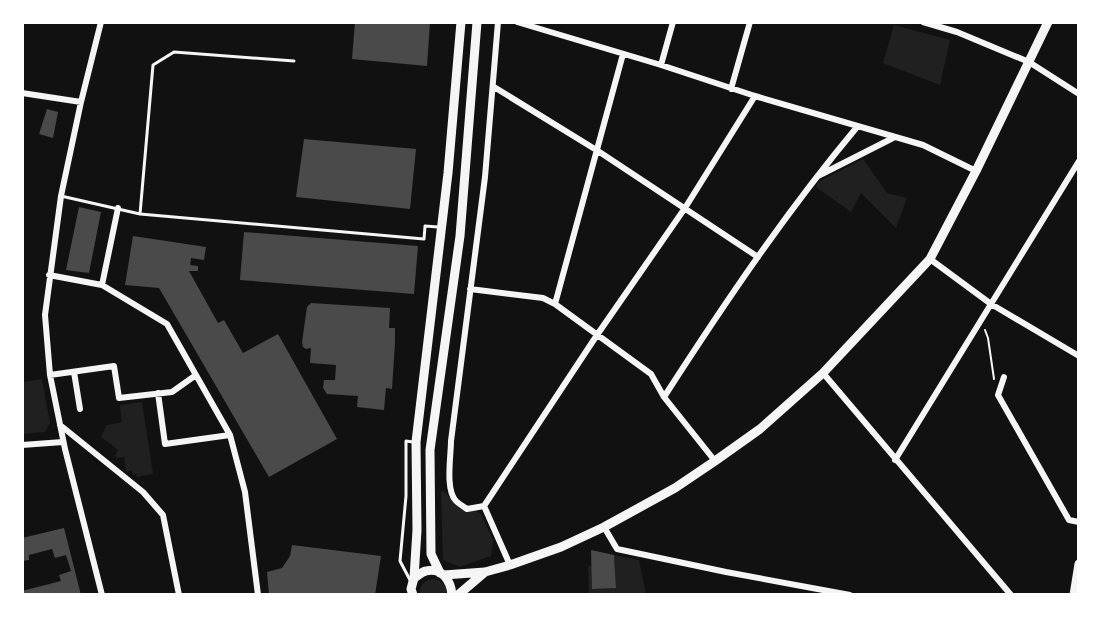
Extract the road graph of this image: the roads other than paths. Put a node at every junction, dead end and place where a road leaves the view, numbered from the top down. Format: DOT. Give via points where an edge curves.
graph roads {
  1 [pos="101,22"];
  2 [pos="461,22"];
  3 [pos="477,22"];
  4 [pos="498,22"];
  5 [pos="517,22"];
  6 [pos="673,22"];
  7 [pos="750,22"];
  8 [pos="923,22"];
  9 [pos="964,22"];
  10 [pos="1048,22"];
  11 [pos="957,32"];
  12 [pos="623,54"];
  13 [pos="294,61"];
  14 [pos="1029,62"];
  15 [pos="661,65"];
  16 [pos="494,87"];
  17 [pos="731,89"];
  18 [pos="22,93"];
  19 [pos="1079,94"];
  20 [pos="755,96"];
  21 [pos="81,102"];
  22 [pos="857,127"];
  23 [pos="893,138"];
  24 [pos="598,151"];
  25 [pos="1079,161"];
  26 [pos="976,171"];
  27 [pos="815,178"];
  28 [pos="61,196"];
  29 [pos="118,208"];
  30 [pos="685,208"];
  31 [pos="140,214"];
  32 [pos="441,227"];
  33 [pos="758,257"];
  34 [pos="930,259"];
  35 [pos="49,275"];
  36 [pos="102,285"];
  37 [pos="470,289"];
  38 [pos="555,304"];
  39 [pos="991,304"];
  40 [pos="597,335"];
  41 [pos="1079,356"];
  42 [pos="74,372"];
  43 [pos="823,373"];
  44 [pos="50,375"];
  45 [pos="196,375"];
  46 [pos="1004,377"];
  47 [pos="158,393"];
  48 [pos="664,397"];
  49 [pos="80,409"];
  50 [pos="60,425"];
  51 [pos="230,435"];
  52 [pos="63,442"];
  53 [pos="22,445"];
  54 [pos="895,460"];
  55 [pos="715,461"];
  56 [pos="484,506"];
  57 [pos="1079,522"];
  58 [pos="604,527"];
  59 [pos="1079,564"];
  60 [pos="510,565"];
  61 [pos="485,572"];
  62 [pos="442,574"];
  63 [pos="411,588"];
  64 [pos="833,593"];
  65 [pos="102,595"];
  66 [pos="179,595"];
  67 [pos="258,595"];
  68 [pos="455,595"];
  69 [pos="850,595"];
  70 [pos="1011,595"];
  71 [pos="1074,595"];
  1 -- 21 [label="street"];
  2 -- 32 [label="main road"];
  3 -- 62 [label="main road" via="460,236 430,450 431,554"];
  4 -- 16 [label="street"];
  5 -- 12 [label="street"];
  6 -- 15 [label="street"];
  7 -- 17 [label="street"];
  8 -- 11 [label="street"];
  9 -- 11 [label="street"];
  10 -- 14 [label="main road"];
  11 -- 14 [label="street"];
  12 -- 15 [label="street"];
  12 -- 24 [label="street"];
  13 -- 31 [label="lane" via="174,52 153,65"];
  14 -- 19 [label="street"];
  14 -- 26 [label="main road"];
  15 -- 17 [label="street"];
  16 -- 24 [label="street"];
  16 -- 37 [label="street"];
  17 -- 20 [label="street"];
  18 -- 21 [label="street"];
  20 -- 22 [label="street"];
  20 -- 30 [label="street"];
  21 -- 28 [label="street"];
  22 -- 23 [label="street"];
  22 -- 27 [label="street"];
  23 -- 26 [label="street" via="923,145"];
  23 -- 27 [label="street"];
  24 -- 30 [label="street"];
  24 -- 38 [label="street"];
  25 -- 39 [label="street"];
  26 -- 34 [label="main road"];
  27 -- 33 [label="street"];
  28 -- 29 [label="lane"];
  28 -- 35 [label="street"];
  29 -- 31 [label="lane"];
  29 -- 36 [label="street"];
  30 -- 33 [label="street"];
  30 -- 40 [label="street"];
  31 -- 32 [label="lane" via="424,239 425,226"];
  32 -- 63 [label="main road" via="416,442 417,530"];
  33 -- 48 [label="street"];
  34 -- 39 [label="street"];
  34 -- 43 [label="main road"];
  35 -- 36 [label="street"];
  35 -- 44 [label="street" via="45,315"];
  36 -- 45 [label="street" via="167,324"];
  37 -- 38 [label="street"];
  37 -- 56 [label="street" via="450,491 467,509"];
  38 -- 40 [label="street"];
  39 -- 41 [label="street"];
  39 -- 54 [label="street"];
  40 -- 48 [label="street" via="651,374"];
  40 -- 56 [label="street"];
  42 -- 44 [label="street"];
  42 -- 47 [label="street" via="114,366 119,398"];
  42 -- 49 [label="street"];
  43 -- 54 [label="street"];
  43 -- 55 [label="main road"];
  44 -- 50 [label="street"];
  45 -- 47 [label="street" via="172,392"];
  45 -- 51 [label="street"];
  46 -- 57 [label="street" via="998,395 1069,520"];
  47 -- 51 [label="street" via="165,444"];
  48 -- 55 [label="street"];
  50 -- 52 [label="street"];
  50 -- 66 [label="street" via="143,492 163,515"];
  51 -- 67 [label="street" via="245,492"];
  52 -- 53 [label="street"];
  52 -- 65 [label="street"];
  54 -- 70 [label="street"];
  55 -- 58 [label="main road"];
  56 -- 60 [label="street"];
  58 -- 60 [label="main road"];
  58 -- 64 [label="street" via="617,549"];
  59 -- 71 [label="main road"];
  60 -- 61 [label="main road"];
  61 -- 62 [label="main road"];
  61 -- 68 [label="main road"];
  62 -- 63 [label="main road" via="426,571"];
  62 -- 68 [label="main road"];
  64 -- 69 [label="street"];
}
